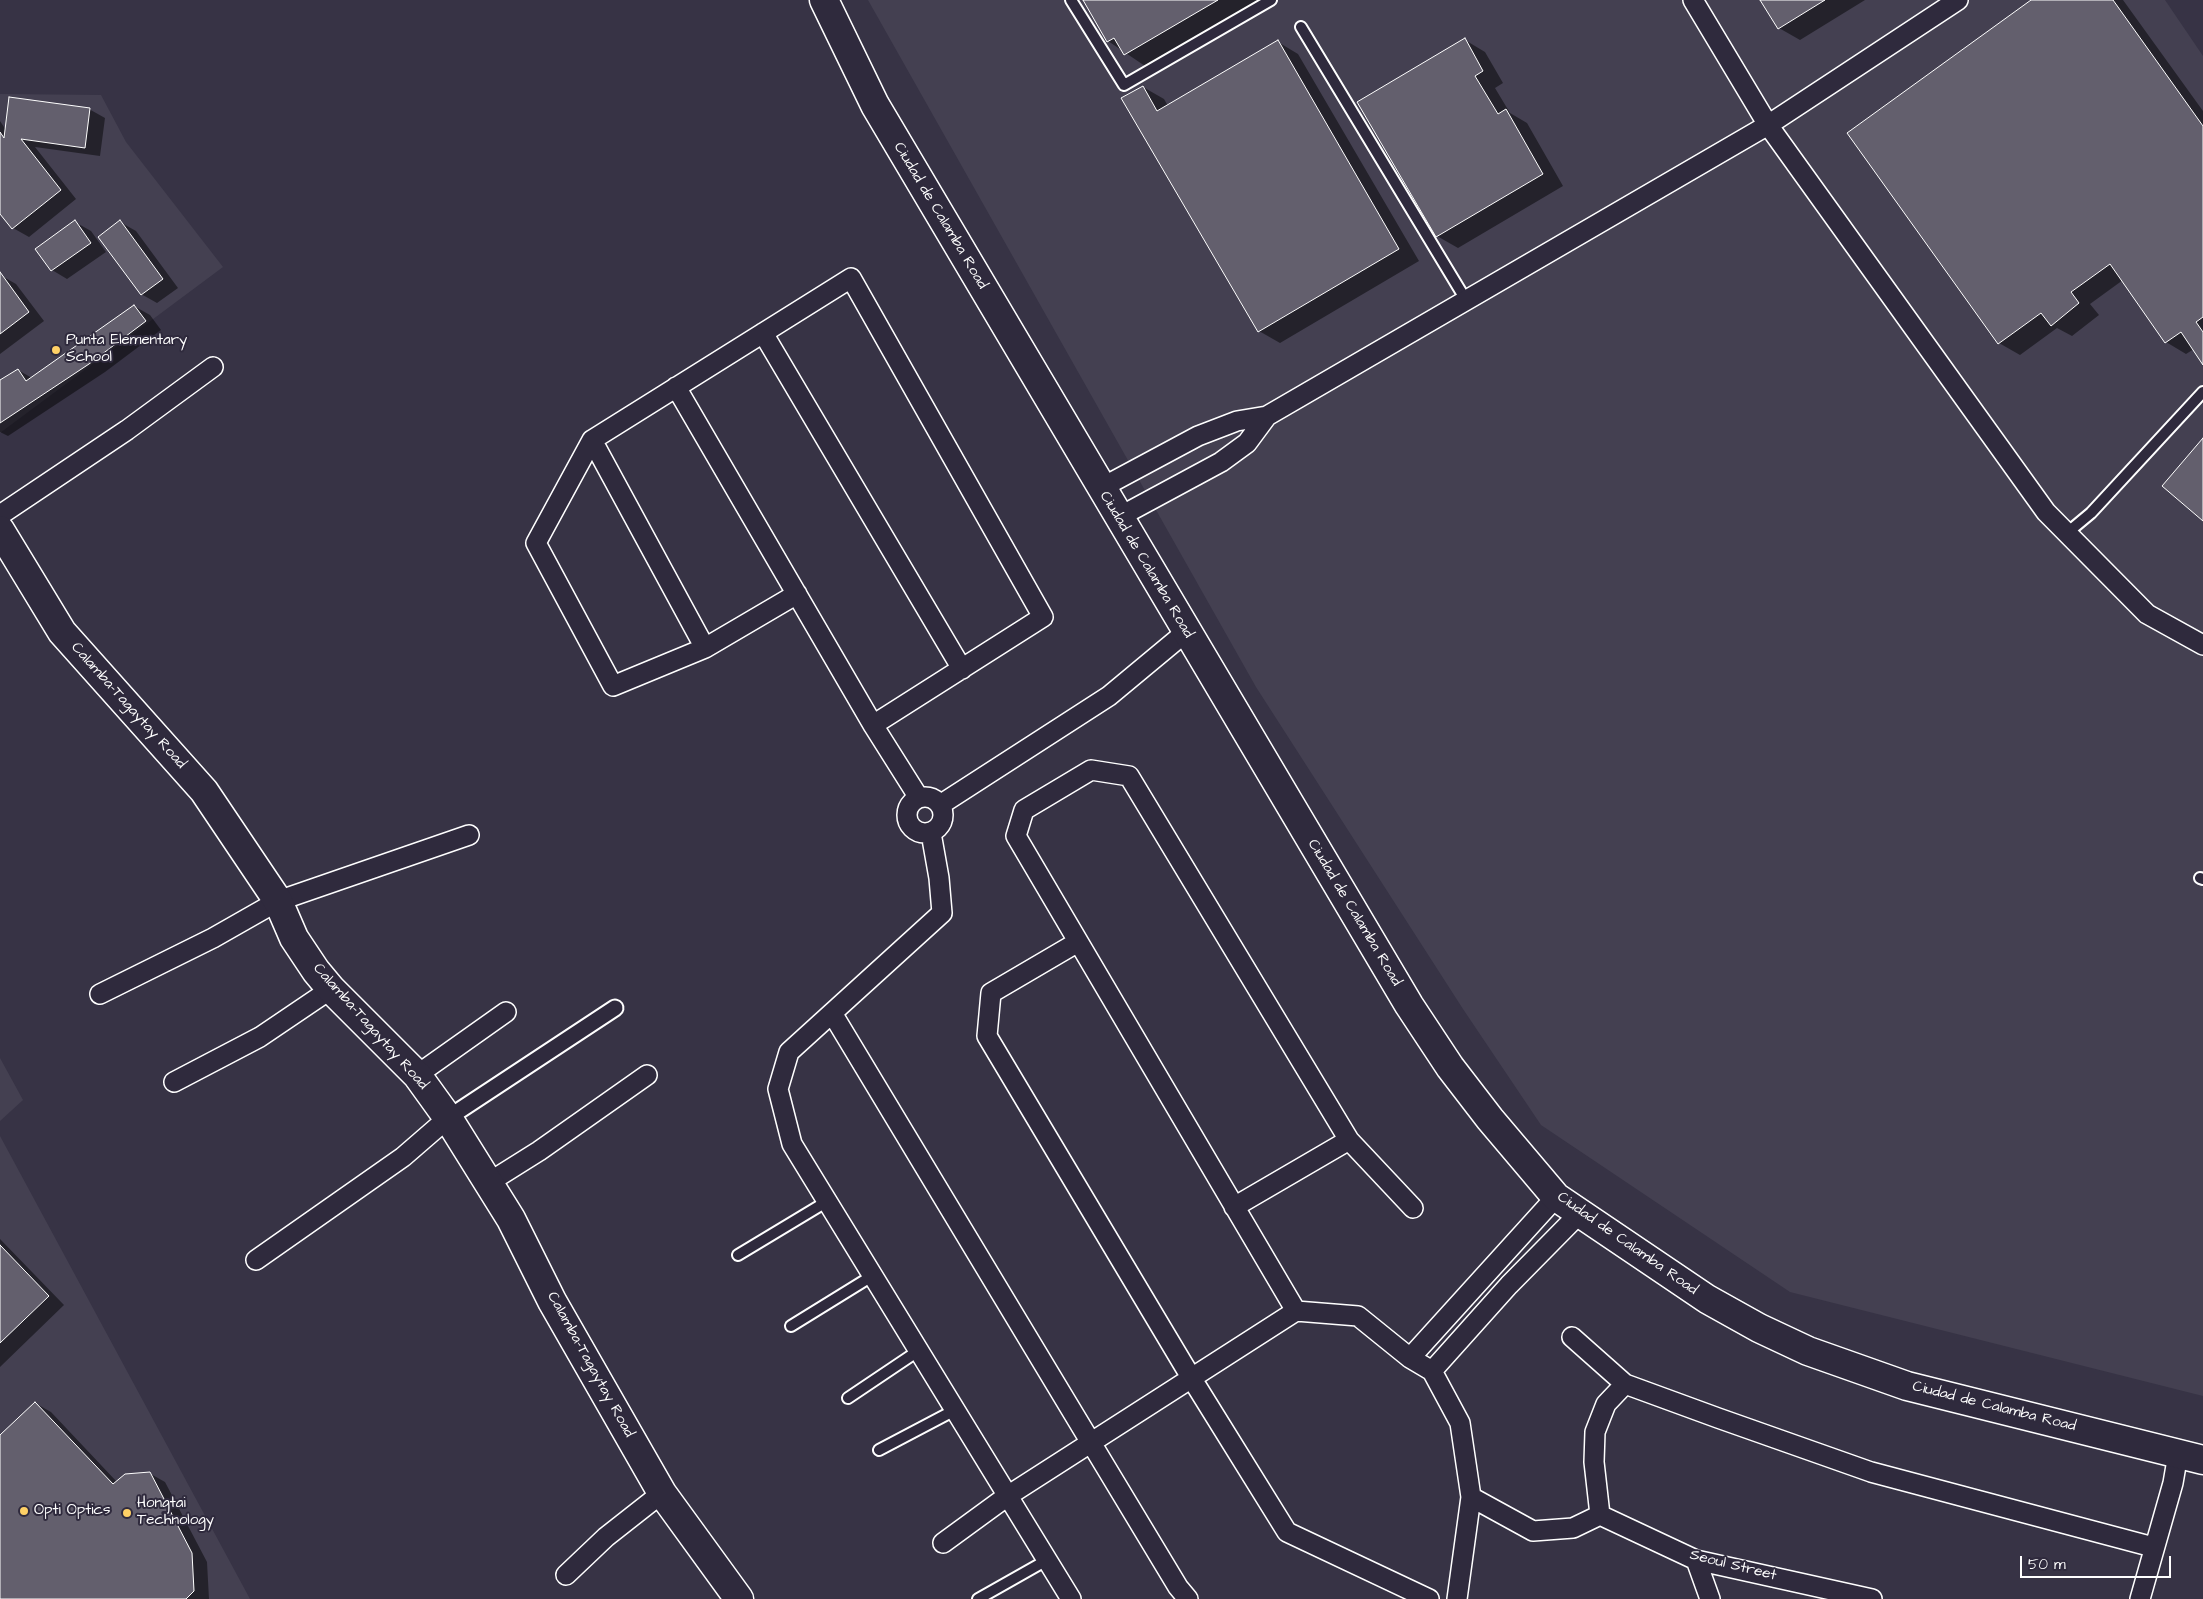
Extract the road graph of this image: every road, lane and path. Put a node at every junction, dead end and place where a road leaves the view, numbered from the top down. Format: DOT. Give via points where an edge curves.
graph roads {
  1 [pos="824,0"];
  2 [pos="1071,0"];
  3 [pos="1271,0"];
  4 [pos="1693,0"];
  5 [pos="1958,0"];
  6 [pos="1301,27"];
  7 [pos="1768,124"];
  8 [pos="1466,300"];
  9 [pos="763,333"];
  10 [pos="213,367"];
  11 [pos="676,387"];
  12 [pos="2203,392"];
  13 [pos="1267,416"];
  14 [pos="592,440"];
  15 [pos="1100,488"];
  16 [pos="0,515"];
  17 [pos="1119,516"];
  18 [pos="0,530"];
  19 [pos="2067,533"];
  20 [pos="797,594"];
  21 [pos="1186,632"];
  22 [pos="2203,645"];
  23 [pos="705,648"];
  24 [pos="962,668"];
  25 [pos="873,725"];
  26 [pos="919,798"];
  27 [pos="940,805"];
  28 [pos="931,833"];
  29 [pos="469,835"];
  30 [pos="278,901"];
  31 [pos="1078,942"];
  32 [pos="331,989"];
  33 [pos="100,994"];
  34 [pos="615,1008"];
  35 [pos="506,1012"];
  36 [pos="832,1013"];
  37 [pos="417,1075"];
  38 [pos="648,1075"];
  39 [pos="174,1082"];
  40 [pos="448,1118"];
  41 [pos="1349,1140"];
  42 [pos="488,1182"];
  43 [pos="1556,1197"];
  44 [pos="826,1202"];
  45 [pos="1234,1207"];
  46 [pos="1413,1208"];
  47 [pos="1580,1213"];
  48 [pos="738,1255"];
  49 [pos="256,1260"];
  50 [pos="872,1276"];
  51 [pos="1296,1311"];
  52 [pos="791,1326"];
  53 [pos="1572,1337"];
  54 [pos="918,1351"];
  55 [pos="1410,1358"];
  56 [pos="1432,1371"];
  57 [pos="1192,1379"];
  58 [pos="1625,1384"];
  59 [pos="848,1398"];
  60 [pos="955,1410"];
  61 [pos="1092,1444"];
  62 [pos="879,1450"];
  63 [pos="2191,1457"];
  64 [pos="662,1493"];
  65 [pos="1006,1497"];
  66 [pos="1472,1497"];
  67 [pos="1600,1515"];
  68 [pos="943,1543"];
  69 [pos="2153,1547"];
  70 [pos="1047,1560"];
  71 [pos="1696,1560"];
  72 [pos="566,1575"];
  73 [pos="739,1599"];
  74 [pos="978,1599"];
  75 [pos="1071,1599"];
  76 [pos="1188,1599"];
  77 [pos="1429,1599"];
  78 [pos="1457,1599"];
  79 [pos="1710,1599"];
  80 [pos="1872,1599"];
  81 [pos="2140,1599"];
  1 -- 15 [label="main road, Ciudad de Calamba Road" via="875,105"];
  2 -- 3 [label="lane" via="1124,86"];
  4 -- 7 [label="street"];
  5 -- 7 [label="street"];
  6 -- 8 [label="lane"];
  7 -- 8 [label="street"];
  7 -- 19 [label="street" via="2046,512"];
  8 -- 13 [label="street"];
  9 -- 11 [label="street"];
  9 -- 24 [label="street"];
  9 -- 24 [label="street" via="851,278 1043,617"];
  10 -- 16 [label="street" via="127,430"];
  11 -- 14 [label="street"];
  11 -- 20 [label="street"];
  12 -- 19 [label="lane" via="2090,513"];
  13 -- 15 [label="street" via="1237,421 1198,436"];
  13 -- 17 [label="street" via="1246,443 1221,462"];
  14 -- 23 [label="street"];
  14 -- 23 [label="street" via="536,543 613,686"];
  15 -- 17 [label="main road, Ciudad de Calamba Road"];
  17 -- 21 [label="main road, Ciudad de Calamba Road"];
  18 -- 30 [label="main road, Calamba-Tagaytay Road" via="62,632 204,791"];
  19 -- 22 [label="street" via="2147,614"];
  20 -- 23 [label="street"];
  20 -- 25 [label="street"];
  21 -- 27 [label="street" via="1109,696"];
  21 -- 43 [label="main road, Ciudad de Calamba Road" via="1409,1005 1450,1067"];
  24 -- 25 [label="street"];
  25 -- 26 [label="street"];
  26 -- 27 [label="street" via="926,796"];
  26 -- 28 [label="street" via="907,809 906,818 915,831"];
  27 -- 28 [label="street" via="942,821"];
  28 -- 36 [label="street" via="942,913"];
  29 -- 30 [label="street"];
  30 -- 32 [label="main road, Calamba-Tagaytay Road" via="294,938"];
  30 -- 33 [label="street" via="213,938"];
  31 -- 41 [label="street" via="1016,836 1024,810 1091,770 1128,776"];
  31 -- 45 [label="street"];
  31 -- 57 [label="street" via="991,993 987,1036"];
  32 -- 37 [label="main road, Calamba-Tagaytay Road"];
  32 -- 39 [label="street" via="260,1037"];
  34 -- 40 [label="street"];
  35 -- 37 [label="street"];
  36 -- 44 [label="street" via="789,1052 778,1089 792,1144"];
  36 -- 61 [label="street"];
  37 -- 40 [label="main road, Calamba-Tagaytay Road"];
  38 -- 42 [label="street" via="539,1151"];
  40 -- 42 [label="main road, Calamba-Tagaytay Road"];
  40 -- 49 [label="street" via="403,1157"];
  41 -- 45 [label="street"];
  41 -- 46 [label="street"];
  42 -- 64 [label="main road, Calamba-Tagaytay Road"];
  43 -- 47 [label="main road, Ciudad de Calamba Road"];
  43 -- 55 [label="street"];
  44 -- 48 [label="lane"];
  44 -- 50 [label="street"];
  45 -- 51 [label="street"];
  47 -- 56 [label="street" via="1509,1285"];
  47 -- 63 [label="main road, Ciudad de Calamba Road" via="1707,1299 1808,1351 1907,1386"];
  50 -- 52 [label="lane"];
  50 -- 54 [label="street"];
  51 -- 55 [label="street" via="1358,1316"];
  51 -- 57 [label="street"];
  53 -- 58 [label="street"];
  54 -- 59 [label="lane"];
  54 -- 60 [label="street"];
  55 -- 56 [label="street"];
  56 -- 66 [label="street" via="1460,1424"];
  57 -- 61 [label="street"];
  57 -- 77 [label="street" via="1286,1532"];
  58 -- 67 [label="street" via="1606,1404 1595,1432 1594,1462"];
  58 -- 69 [label="street" via="1871,1472"];
  60 -- 62 [label="lane"];
  60 -- 65 [label="street"];
  61 -- 65 [label="street"];
  61 -- 76 [label="street"];
  63 -- 69 [label="street" via="2173,1483"];
  64 -- 72 [label="street" via="606,1537"];
  64 -- 73 [label="main road, Calamba-Tagaytay Road"];
  65 -- 68 [label="street"];
  65 -- 70 [label="street"];
  66 -- 67 [label="street" via="1533,1531 1573,1528"];
  66 -- 78 [label="street"];
  67 -- 71 [label="street, Seoul Street"];
  69 -- 81 [label="street"];
  70 -- 74 [label="lane"];
  70 -- 75 [label="street"];
  71 -- 79 [label="street"];
  71 -- 80 [label="street, Seoul Street"];
}
